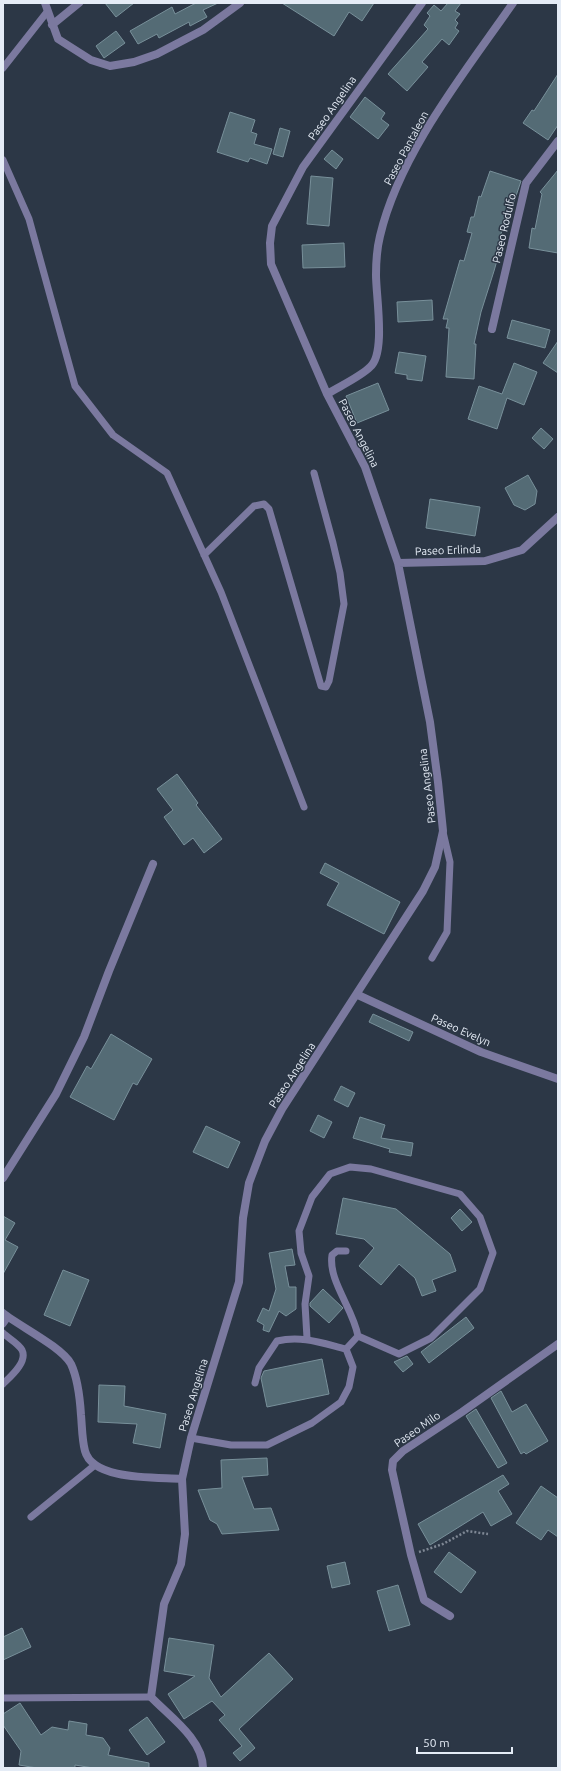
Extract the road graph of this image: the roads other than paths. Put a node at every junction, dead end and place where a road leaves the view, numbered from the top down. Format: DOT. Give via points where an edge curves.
graph roads {
  1 [pos="45,3"];
  2 [pos="79,3"];
  3 [pos="240,3"];
  4 [pos="422,3"];
  5 [pos="513,3"];
  6 [pos="47,12"];
  7 [pos="52,25"];
  8 [pos="3,68"];
  9 [pos="558,141"];
  10 [pos="3,160"];
  11 [pos="492,330"];
  12 [pos="326,394"];
  13 [pos="314,473"];
  14 [pos="558,517"];
  15 [pos="204,555"];
  16 [pos="398,563"];
  17 [pos="304,807"];
  18 [pos="443,832"];
  19 [pos="153,864"];
  20 [pos="432,958"];
  21 [pos="358,995"];
  22 [pos="558,1079"];
  23 [pos="3,1178"];
  24 [pos="346,1251"];
  25 [pos="5,1318"];
  26 [pos="3,1333"];
  27 [pos="358,1336"];
  28 [pos="307,1338"];
  29 [pos="558,1344"];
  30 [pos="346,1349"];
  31 [pos="3,1384"];
  32 [pos="255,1384"];
  33 [pos="191,1438"];
  34 [pos="95,1465"];
  35 [pos="182,1478"];
  36 [pos="31,1516"];
  37 [pos="450,1616"];
  38 [pos="151,1697"];
  39 [pos="3,1698"];
  40 [pos="203,1768"];
  1 -- 6 [label="street"];
  2 -- 7 [label="street"];
  3 -- 7 [label="street" via="203,30 157,54 134,62 110,66 91,60 58,39"];
  4 -- 12 [label="street, Paseo Angelina" via="303,167 272,226 271,264"];
  5 -- 12 [label="street, Paseo Pantaleon" via="440,107 398,183 379,237 376,275 379,339 377,355 371,367"];
  6 -- 7 [label="street"];
  6 -- 8 [label="lane"];
  9 -- 11 [label="street, Paseo Rodulfo" via="526,183"];
  10 -- 15 [label="lane" via="29,219 75,386 114,435 166,473"];
  12 -- 16 [label="street, Paseo Angelina" via="365,467"];
  13 -- 15 [label="lane" via="335,550 344,604 326,687 322,686 269,509 264,504 254,506"];
  14 -- 16 [label="street, Paseo Erlinda" via="522,550 485,560"];
  15 -- 17 [label="lane" via="221,592"];
  16 -- 18 [label="street, Paseo Angelina" via="430,722"];
  18 -- 20 [label="lane" via="450,862 447,932"];
  18 -- 21 [label="street, Paseo Angelina" via="435,866 423,891"];
  19 -- 23 [label="street" via="84,1037 56,1094"];
  21 -- 22 [label="street, Paseo Evelyn" via="481,1052"];
  21 -- 33 [label="street, Paseo Angelina" via="282,1109 265,1141 249,1182 243,1218 239,1282"];
  24 -- 27 [label="lane" via="332,1254 331,1264 355,1321"];
  25 -- 34 [label="street" via="57,1350 70,1363 78,1395 85,1452"];
  26 -- 31 [label="lane" via="23,1354 15,1371"];
  27 -- 28 [label="lane" via="400,1354 431,1338 480,1289 493,1253 480,1217 460,1194 371,1169 350,1167 330,1174 312,1198 299,1231 301,1253 309,1276 305,1304"];
  27 -- 30 [label="lane"];
  28 -- 30 [label="lane"];
  28 -- 32 [label="lane" via="277,1341 259,1368"];
  29 -- 37 [label="street, Paseo Milo" via="403,1451 393,1461 392,1470 424,1600"];
  30 -- 33 [label="lane" via="353,1367 349,1387 341,1402 312,1423 267,1444 231,1445"];
  33 -- 35 [label="street, Paseo Angelina"];
  34 -- 35 [label="street" via="116,1474"];
  34 -- 36 [label="lane"];
  35 -- 38 [label="street, Paseo Angelina" via="185,1534 181,1564 164,1604"];
  38 -- 39 [label="lane"];
  38 -- 40 [label="street" via="191,1738 203,1761"];
}
